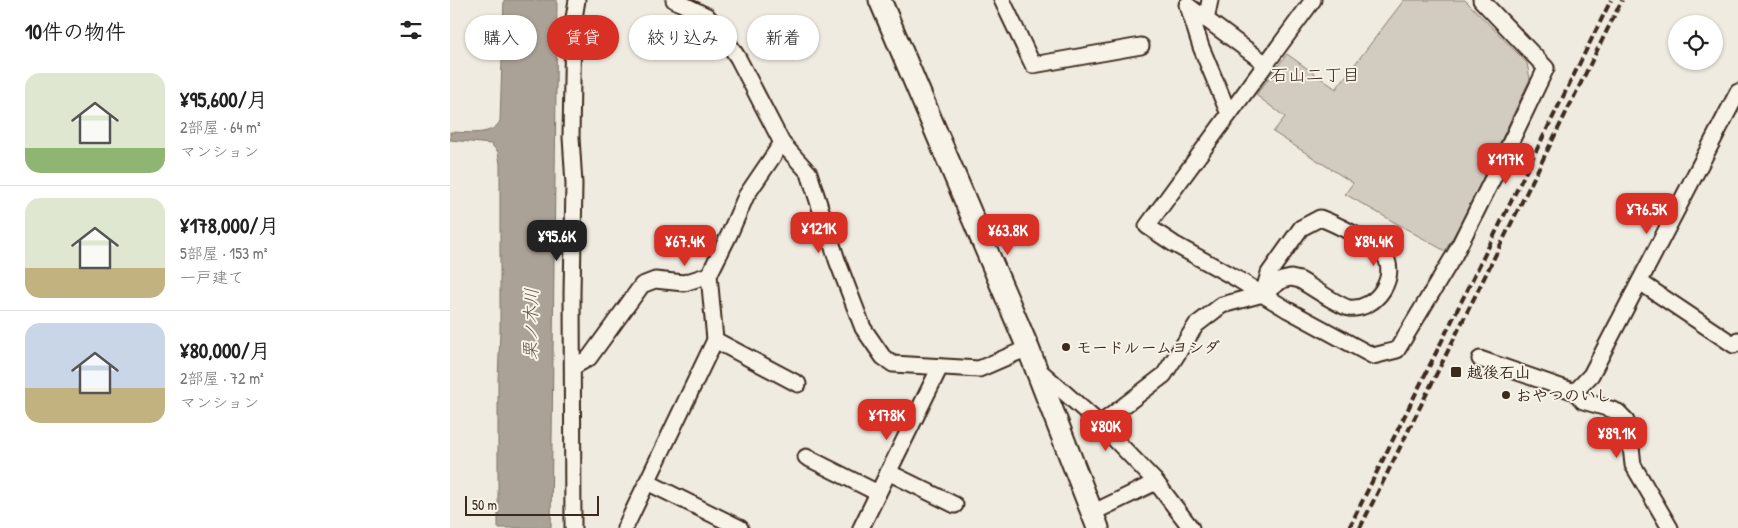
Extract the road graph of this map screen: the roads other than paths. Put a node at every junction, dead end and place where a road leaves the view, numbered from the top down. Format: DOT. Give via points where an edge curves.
graph roads {
  1 [pos="577,0"];
  2 [pos="674,0"];
  3 [pos="880,0"];
  4 [pos="1002,0"];
  5 [pos="1210,0"];
  6 [pos="1313,0"];
  7 [pos="1481,0"];
  8 [pos="1185,3"];
  9 [pos="1206,20"];
  10 [pos="1141,46"];
  11 [pos="1266,64"];
  12 [pos="1738,92"];
  13 [pos="1229,114"];
  14 [pos="782,142"];
  15 [pos="1288,246"];
  16 [pos="709,275"];
  17 [pos="1300,280"];
  18 [pos="1640,282"];
  19 [pos="1263,294"];
  20 [pos="715,340"];
  21 [pos="1738,340"];
  22 [pos="1031,357"];
  23 [pos="1480,359"];
  24 [pos="573,367"];
  25 [pos="940,367"];
  26 [pos="798,384"];
  27 [pos="1575,392"];
  28 [pos="1100,424"];
  29 [pos="806,457"];
  30 [pos="888,472"];
  31 [pos="647,482"];
  32 [pos="1156,482"];
  33 [pos="878,493"];
  34 [pos="955,506"];
  35 [pos="1095,524"];
  36 [pos="573,528"];
  37 [pos="625,528"];
  38 [pos="740,528"];
  39 [pos="861,528"];
  40 [pos="1191,528"];
  41 [pos="1670,528"];
  1 -- 24 [label="street" via="573,24 571,137 574,184"];
  2 -- 14 [label="street" via="707,16 723,35"];
  3 -- 22 [label="street"];
  4 -- 10 [label="street" via="1032,65"];
  5 -- 9 [label="street"];
  6 -- 11 [label="street"];
  7 -- 19 [label="street" via="1546,68 1455,254 1398,350 1373,356"];
  8 -- 9 [label="street"];
  8 -- 13 [label="street"];
  9 -- 11 [label="street"];
  11 -- 13 [label="street"];
  12 -- 18 [label="street"];
  13 -- 19 [label="street" via="1147,226"];
  14 -- 16 [label="street" via="746,196"];
  14 -- 25 [label="street" via="809,173 863,328 883,358 893,364"];
  15 -- 17 [label="street" via="1290,265"];
  15 -- 17 [label="street" via="1301,228 1320,218 1382,251 1388,261 1388,281 1376,299 1366,306 1348,308"];
  15 -- 19 [label="street" via="1269,273"];
  16 -- 20 [label="street"];
  16 -- 24 [label="street" via="684,283 655,280 642,286 589,358"];
  17 -- 19 [label="street" via="1282,280"];
  18 -- 21 [label="street" via="1734,345"];
  18 -- 27 [label="street" via="1591,375"];
  19 -- 28 [label="street" via="1222,305 1196,326 1164,375"];
  20 -- 26 [label="street"];
  20 -- 31 [label="street"];
  22 -- 25 [label="street" via="979,368"];
  22 -- 28 [label="street"];
  22 -- 35 [label="street"];
  23 -- 27 [label="street"];
  24 -- 36 [label="street"];
  25 -- 30 [label="street"];
  27 -- 41 [label="street" via="1583,401 1610,408 1625,419 1629,428 1632,465"];
  28 -- 32 [label="street"];
  29 -- 33 [label="street"];
  30 -- 33 [label="street"];
  30 -- 34 [label="street"];
  31 -- 37 [label="street"];
  31 -- 38 [label="street"];
  32 -- 35 [label="street"];
  32 -- 40 [label="street"];
  33 -- 39 [label="street"];
}
